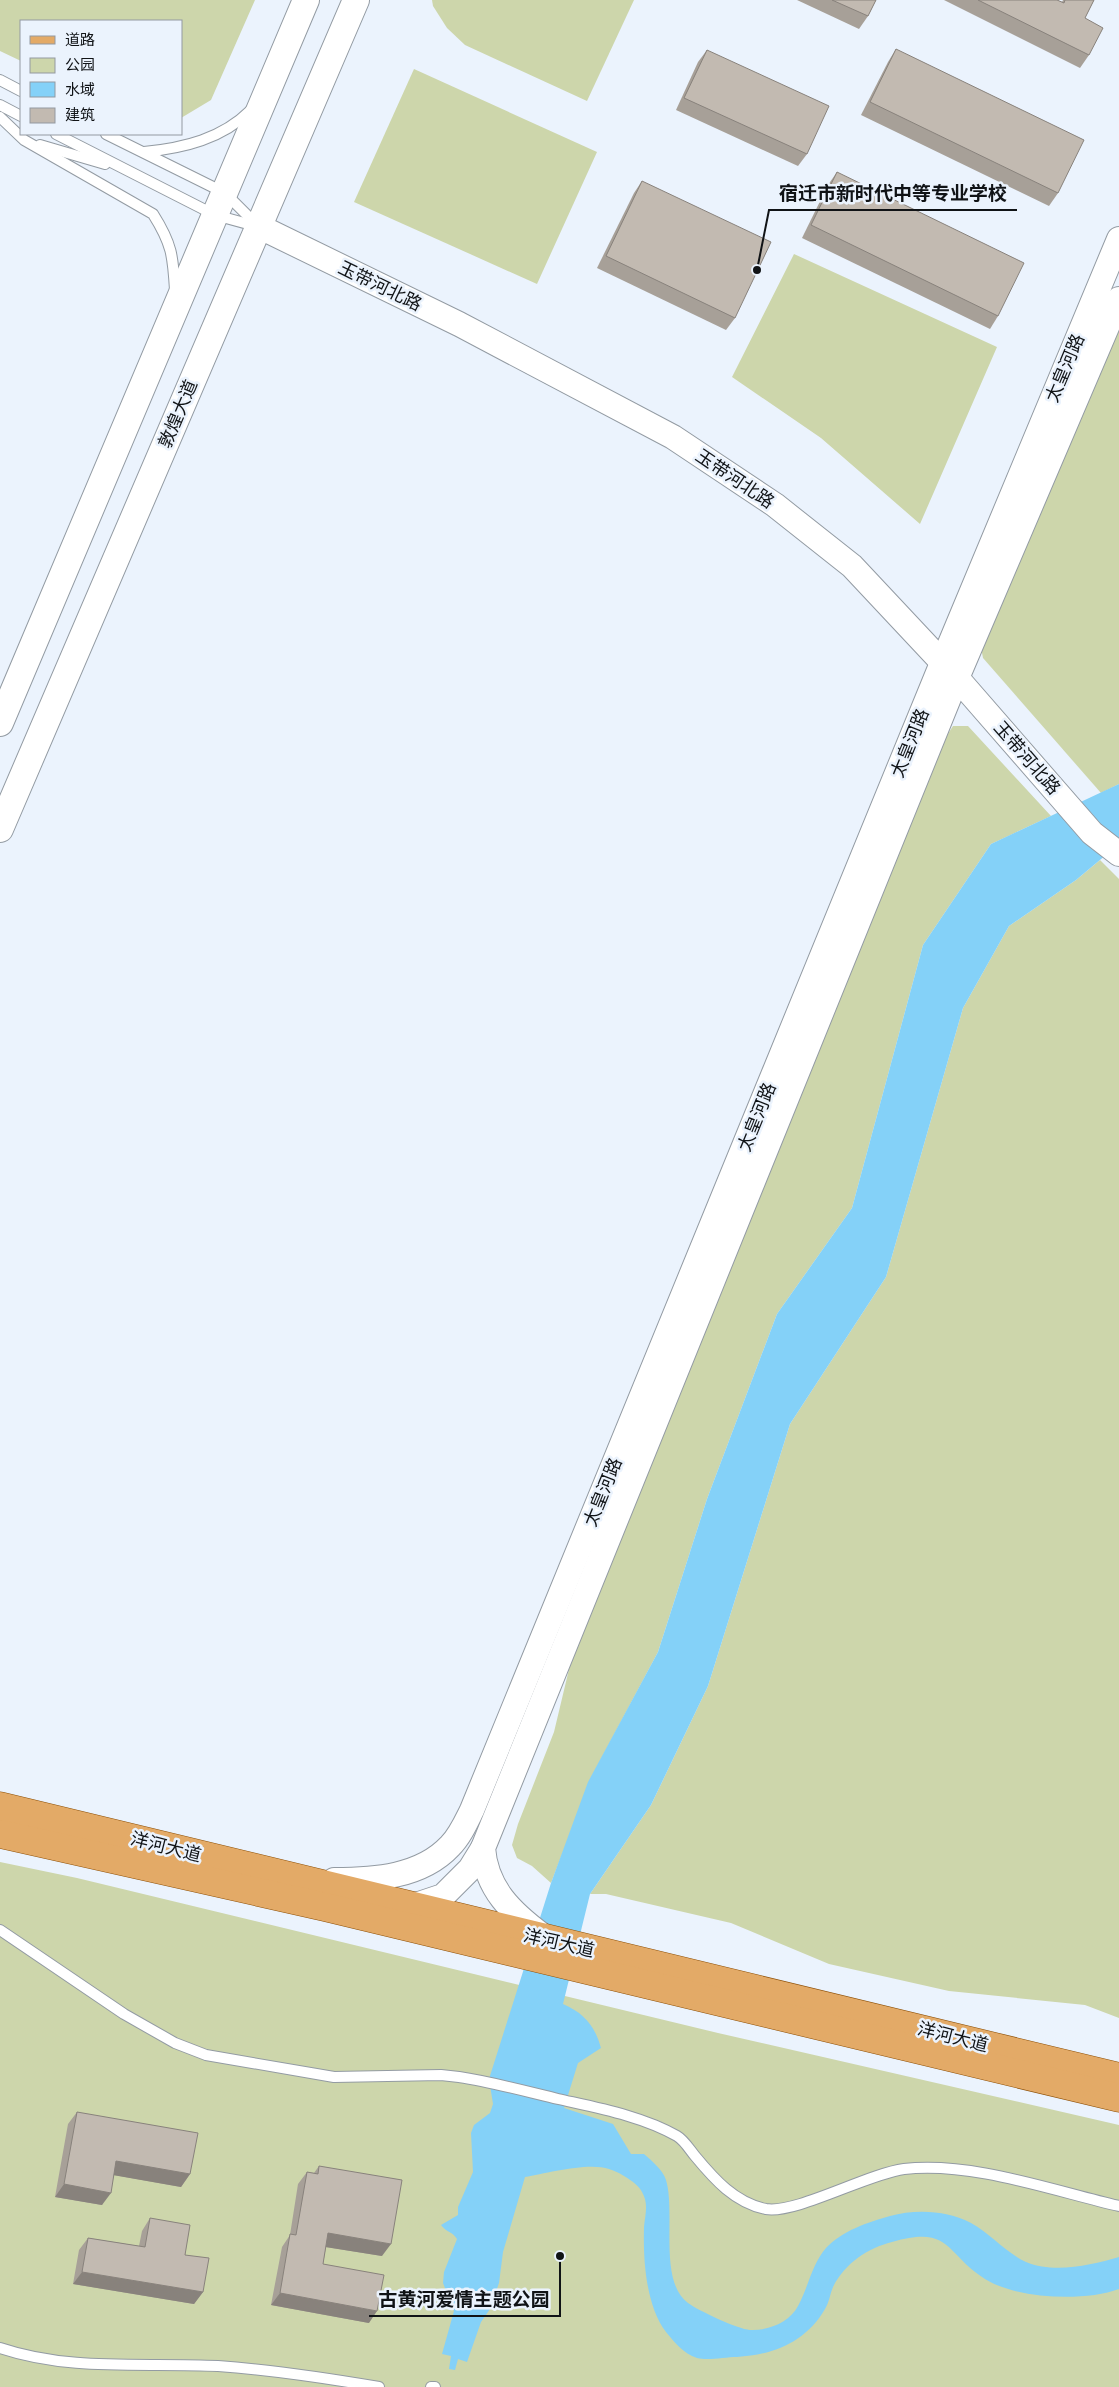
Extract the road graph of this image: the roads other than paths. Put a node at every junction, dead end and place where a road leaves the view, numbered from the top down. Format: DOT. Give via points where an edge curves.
graph roads {
  1 [pos="306,0"];
  2 [pos="356,0"];
  3 [pos="0,80"];
  4 [pos="20,90"];
  5 [pos="267,93"];
  6 [pos="0,105"];
  7 [pos="20,115"];
  8 [pos="0,117"];
  9 [pos="0,129"];
  10 [pos="58,135"];
  11 [pos="108,135"];
  12 [pos="24,140"];
  13 [pos="143,152"];
  14 [pos="130,172"];
  15 [pos="220,204"];
  16 [pos="260,227"];
  17 [pos="1119,239"];
  18 [pos="1119,299"];
  19 [pos="176,309"];
  20 [pos="949,670"];
  21 [pos="0,723"];
  22 [pos="0,829"];
  23 [pos="1119,854"];
  24 [pos="0,1806"];
  25 [pos="472,1810"];
  26 [pos="0,1834"];
  27 [pos="483,1848"];
  28 [pos="301,1879"];
  29 [pos="431,1912"];
  30 [pos="0,1930"];
  31 [pos="548,1940"];
  32 [pos="1119,2077"];
  33 [pos="1119,2098"];
  34 [pos="1119,2206"];
  35 [pos="0,2348"];
  36 [pos="380,2387"];
  37 [pos="431,2387"];
  38 [pos="435,2387"];
  1 -- 5 [label="main road"];
  2 -- 16 [label="main road, 敦煌大道"];
  3 -- 4 [label="lane"];
  5 -- 13 [label="lane" via="238,123 208,139 178,148"];
  5 -- 15 [label="main road"];
  6 -- 7 [label="lane"];
  8 -- 12 [label="lane"];
  9 -- 12 [label="lane"];
  10 -- 14 [label="lane"];
  11 -- 13 [label="lane"];
  12 -- 14 [label="lane"];
  12 -- 19 [label="lane" via="153,214 173,252"];
  13 -- 15 [label="lane"];
  14 -- 15 [label="lane"];
  15 -- 16 [label="lane"];
  15 -- 16 [label="lane"];
  15 -- 19 [label="main road"];
  16 -- 20 [label="street, 玉带河北路" via="459,324 673,437 775,505 852,566"];
  16 -- 22 [label="main road, 敦煌大道"];
  17 -- 20 [label="street, 太皇河路"];
  18 -- 20 [label="street, 太皇河路"];
  19 -- 21 [label="main road"];
  20 -- 23 [label="street, 玉带河北路" via="1092,833"];
  20 -- 25 [label="street, 太皇河路"];
  20 -- 27 [label="street, 太皇河路"];
  24 -- 28 [label="main road, 洋河大道"];
  25 -- 28 [label="street, 太皇河路" via="451,1845 438,1857 416,1868 371,1880"];
  25 -- 29 [label="street"];
  26 -- 29 [label="main road, 洋河大道" via="371,1918"];
  27 -- 29 [label="street, 太皇河路" via="470,1869"];
  27 -- 31 [label="street" via="484,1863 507,1908"];
  28 -- 29 [label="main road, 洋河大道"];
  29 -- 31 [label="main road, 洋河大道"];
  29 -- 33 [label="main road, 洋河大道"];
  30 -- 34 [label="lane" via="124,2014 175,2043 206,2055 334,2077 441,2075 596,2108 650,2124 679,2137 721,2186 745,2202 768,2209 787,2207 903,2170 950,2169 990,2175"];
  31 -- 32 [label="main road, 洋河大道"];
  35 -- 36 [label="lane" via="107,2366 216,2366"];
  37 -- 38 [label="lane"];
}
